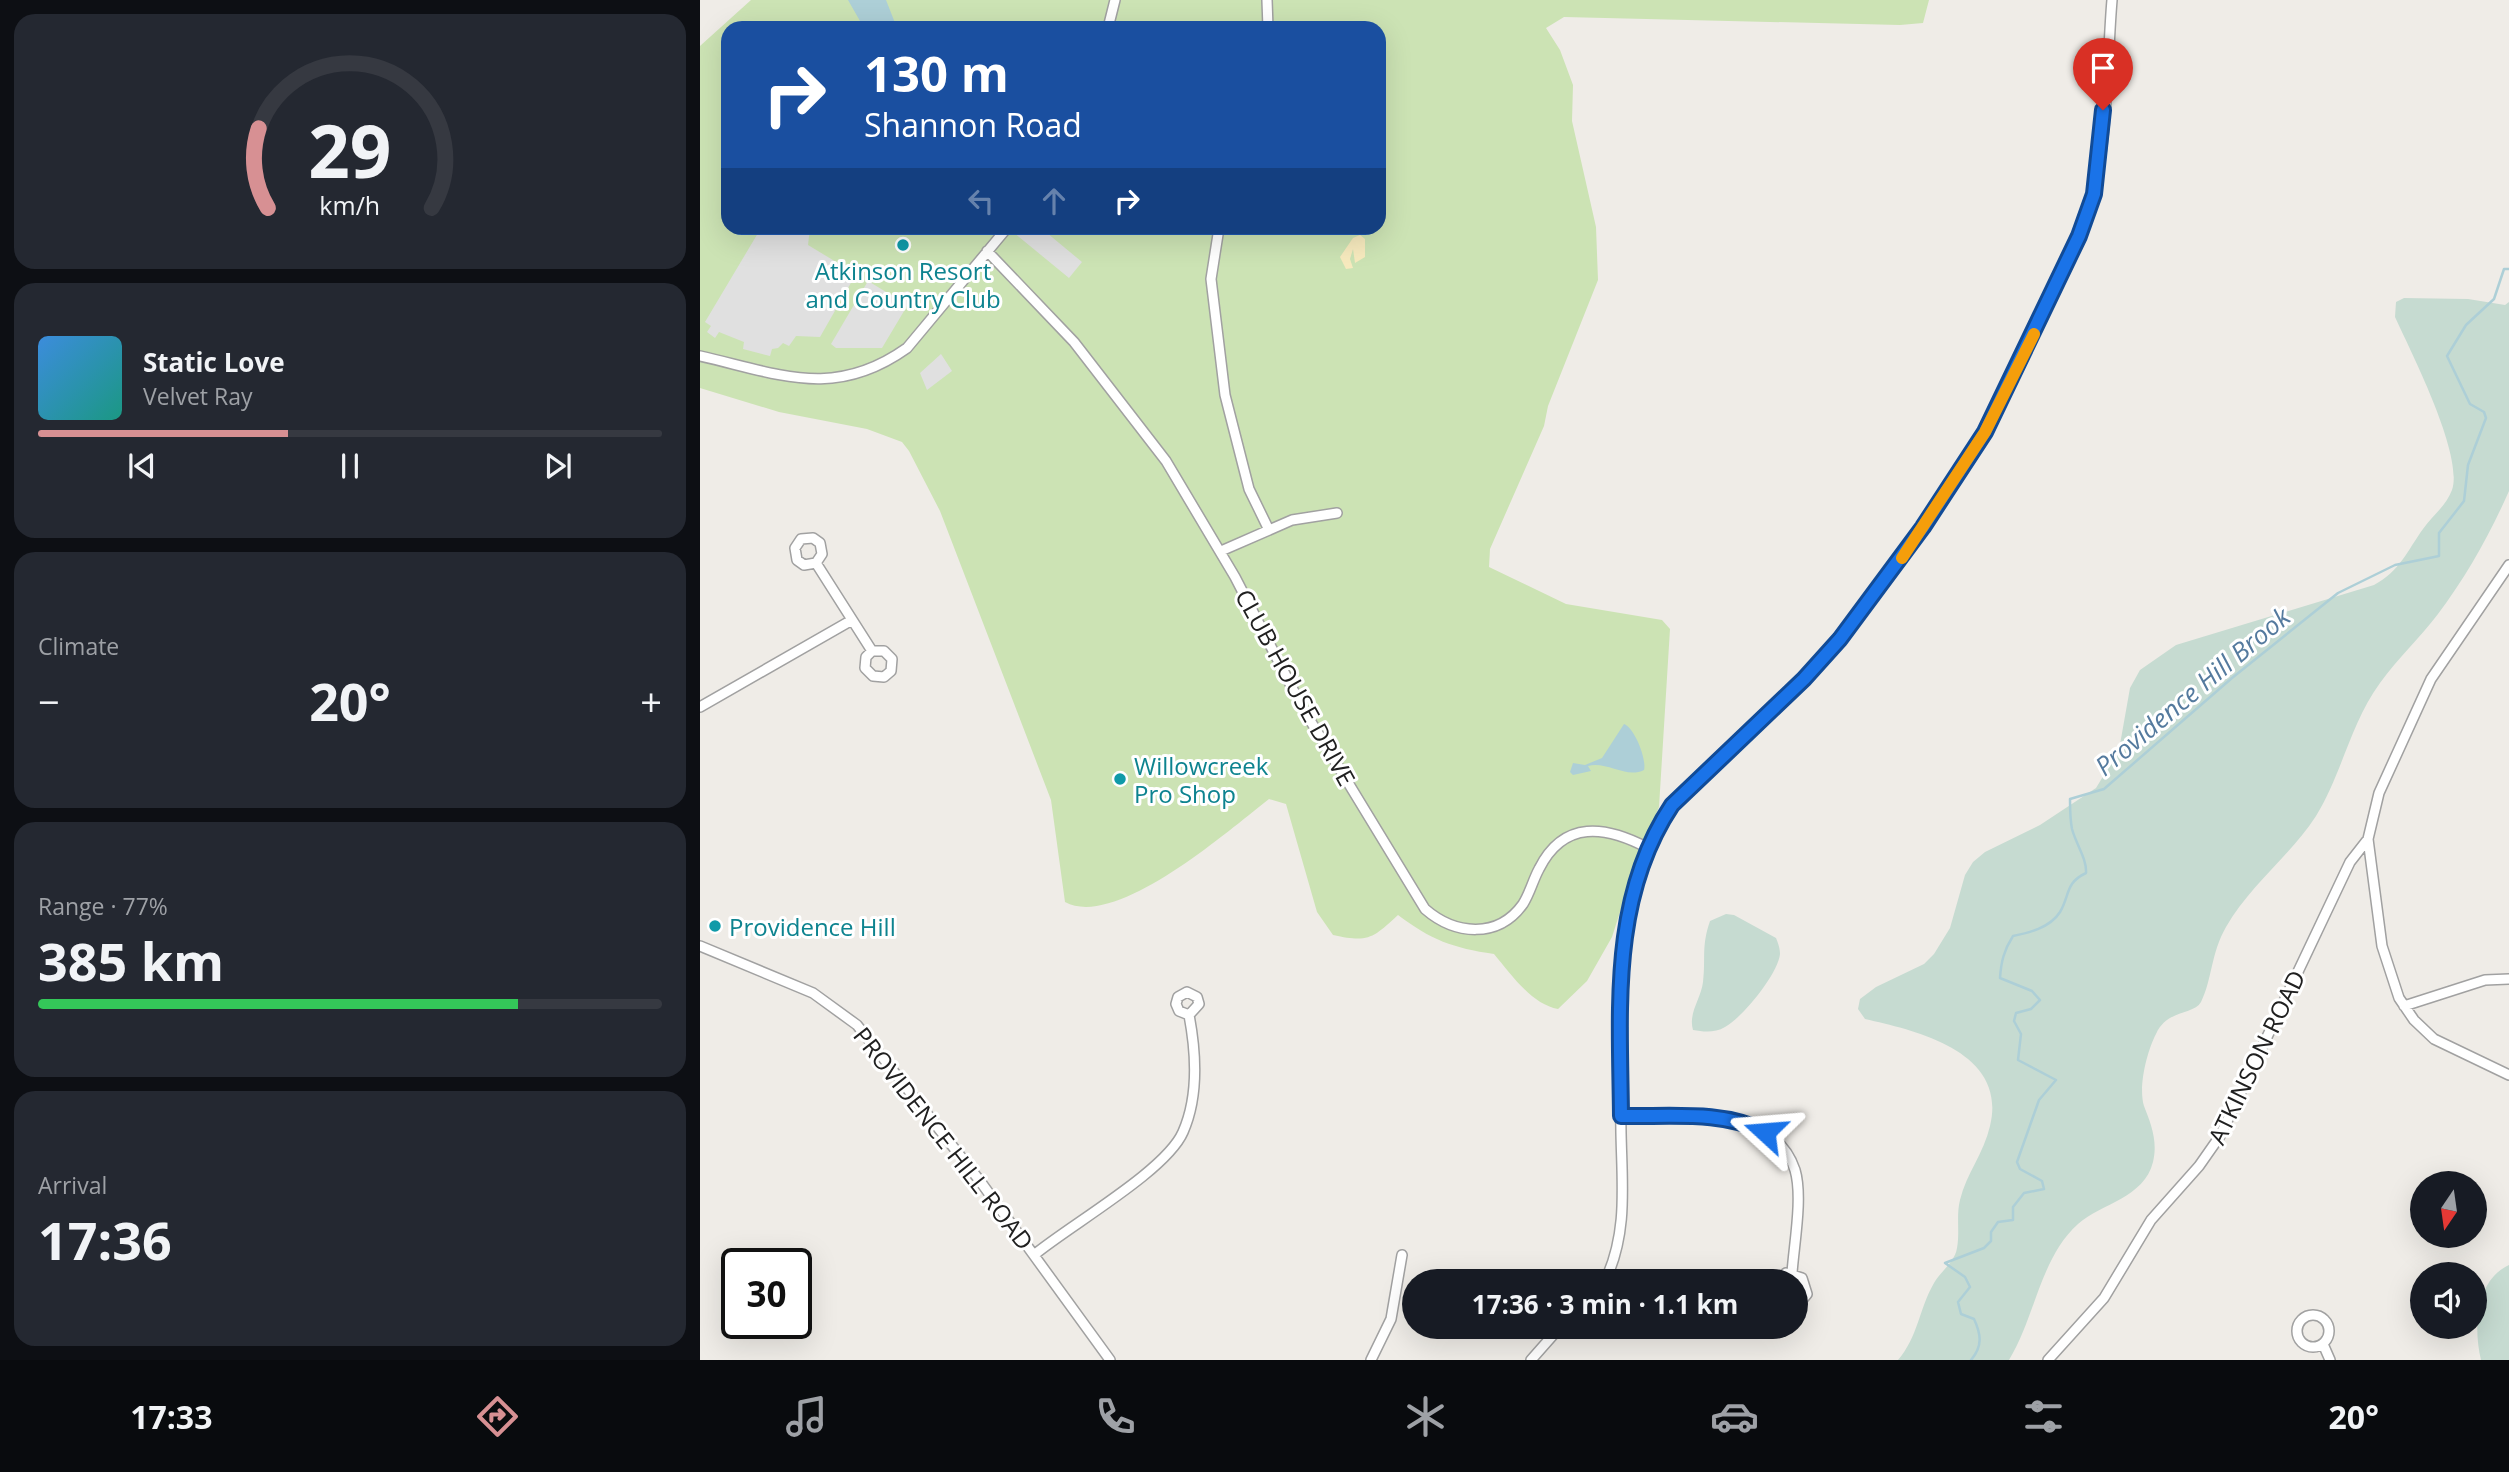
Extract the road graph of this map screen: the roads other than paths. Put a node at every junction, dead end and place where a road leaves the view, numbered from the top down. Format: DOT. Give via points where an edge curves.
graph roads {
  1 [pos="1115,0"];
  2 [pos="1267,0"];
  3 [pos="2112,0"];
  4 [pos="1110,21"];
  5 [pos="1268,21"];
  6 [pos="1001,235"];
  7 [pos="1218,235"];
  8 [pos="987,251"];
  9 [pos="700,356"];
  10 [pos="1337,513"];
  11 [pos="1268,528"];
  12 [pos="1221,551"];
  13 [pos="816,563"];
  14 [pos="2509,565"];
  15 [pos="852,620"];
  16 [pos="872,651"];
  17 [pos="700,707"];
  18 [pos="2368,839"];
  19 [pos="1648,848"];
  20 [pos="700,946"];
  21 [pos="2509,979"];
  22 [pos="2404,1006"];
  23 [pos="1189,1015"];
  24 [pos="2509,1075"];
  25 [pos="1621,1116"];
  26 [pos="1034,1255"];
  27 [pos="1402,1255"];
  28 [pos="1611,1269"];
  29 [pos="1792,1269"];
  30 [pos="1550,1339"];
  31 [pos="2323,1344"];
  32 [pos="1110,1360"];
  33 [pos="1371,1360"];
  34 [pos="1531,1360"];
  35 [pos="2048,1360"];
  36 [pos="2330,1360"];
  1 -- 4 [label="street"];
  2 -- 5 [label="street"];
  3 -- 19 [label="street" via="2094,194 2054,290 1985,432 1923,527 1840,639 1804,679 1684,791"];
  6 -- 8 [label="street"];
  7 -- 11 [label="street" via="1211,292 1224,395 1249,489"];
  8 -- 9 [label="street" via="907,348 862,374 809,379"];
  8 -- 12 [label="street, CLUB HOUSE DRIVE" via="1074,342 1118,396 1166,461"];
  10 -- 11 [label="street"];
  11 -- 12 [label="street"];
  12 -- 19 [label="street, CLUB HOUSE DRIVE" via="1302,707 1415,894 1439,921 1463,930 1497,925 1524,903 1549,853 1578,832 1616,834"];
  13 -- 15 [label="street"];
  14 -- 18 [label="street" via="2431,679 2379,793"];
  15 -- 16 [label="street"];
  15 -- 17 [label="street"];
  18 -- 22 [label="street" via="2382,946"];
  18 -- 35 [label="street, ATKINSON ROAD" via="2350,862 2220,1136 2151,1220 2104,1298"];
  19 -- 25 [label="street" via="1623,938"];
  20 -- 26 [label="street, PROVIDENCE HILL ROAD" via="813,993 850,1018 900,1076"];
  21 -- 22 [label="street" via="2485,979"];
  22 -- 24 [label="street" via="2434,1039"];
  23 -- 26 [label="street" via="1194,1048 1192,1098 1173,1148"];
  25 -- 28 [label="street" via="1624,1219"];
  25 -- 29 [label="street" via="1738,1121 1777,1142 1795,1172"];
  26 -- 32 [label="street, PROVIDENCE HILL ROAD"];
  27 -- 33 [label="street" via="1391,1319"];
  30 -- 34 [label="street"];
  31 -- 36 [label="street"];
}
